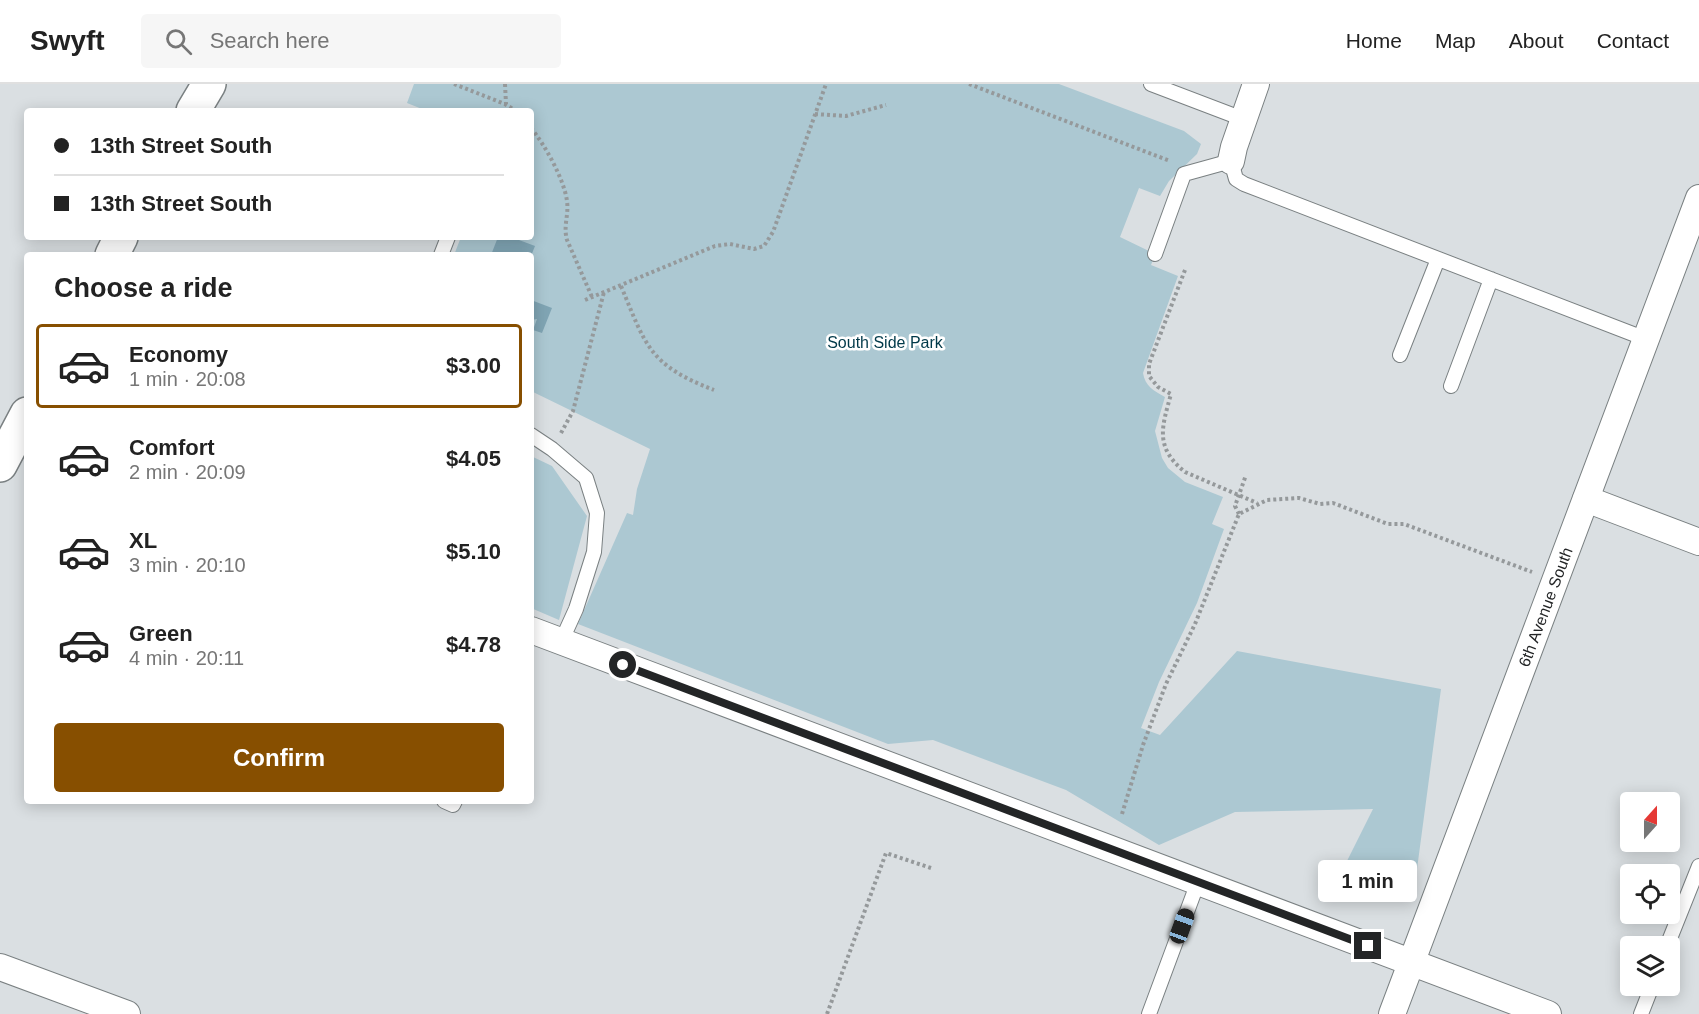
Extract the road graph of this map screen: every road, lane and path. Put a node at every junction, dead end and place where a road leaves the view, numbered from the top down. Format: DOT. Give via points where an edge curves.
graph roads {
  1 [pos="209,84"];
  2 [pos="454,84"];
  3 [pos="505,84"];
  4 [pos="826,84"];
  5 [pos="969,84"];
  6 [pos="1151,84"];
  7 [pos="1256,84"];
  8 [pos="506,105"];
  9 [pos="886,105"];
  10 [pos="195,108"];
  11 [pos="511,108"];
  12 [pos="815,114"];
  13 [pos="1243,119"];
  14 [pos="534,133"];
  15 [pos="1231,161"];
  16 [pos="1174,164"];
  17 [pos="1699,198"];
  18 [pos="1155,254"];
  19 [pos="1438,259"];
  20 [pos="1185,270"];
  21 [pos="1491,279"];
  22 [pos="621,286"];
  23 [pos="604,292"];
  24 [pos="592,297"];
  25 [pos="585,300"];
  26 [pos="1646,339"];
  27 [pos="1400,355"];
  28 [pos="1451,386"];
  29 [pos="714,390"];
  30 [pos="18,428"];
  31 [pos="534,437"];
  32 [pos="552,449"];
  33 [pos="0,465"];
  34 [pos="1246,475"];
  35 [pos="1239,496"];
  36 [pos="1586,500"];
  37 [pos="1257,503"];
  38 [pos="1239,514"];
  39 [pos="1699,542"];
  40 [pos="1555,581"];
  41 [pos="534,631"];
  42 [pos="561,642"];
  43 [pos="1122,814"];
  44 [pos="1699,866"];
  45 [pos="931,868"];
  46 [pos="1198,882"];
  47 [pos="1671,936"];
  48 [pos="1411,962"];
  49 [pos="0,967"];
  50 [pos="1648,996"];
  51 [pos="127,1014"];
  52 [pos="827,1014"];
  53 [pos="1149,1014"];
  54 [pos="1392,1014"];
  55 [pos="1548,1014"];
  56 [pos="1641,1014"];
  1 -- 10 [label="street"];
  2 -- 8 [label="path"];
  3 -- 8 [label="path"];
  4 -- 12 [label="path"];
  5 -- 16 [label="path"];
  6 -- 13 [label="lane"];
  7 -- 13 [label="street"];
  8 -- 11 [label="path"];
  9 -- 12 [label="path" via="846,116"];
  12 -- 22 [label="path" via="765,246 715,246"];
  13 -- 15 [label="street"];
  14 -- 24 [label="path" via="551,159 567,198 564,231"];
  15 -- 18 [label="lane" via="1184,174"];
  15 -- 19 [label="lane" via="1236,179 1244,184"];
  17 -- 26 [label="street, 6th Avenue South"];
  19 -- 21 [label="lane"];
  19 -- 27 [label="lane"];
  20 -- 35 [label="path" via="1149,364 1149,376 1170,394 1162,423 1164,444 1185,472"];
  21 -- 26 [label="lane"];
  21 -- 28 [label="lane"];
  22 -- 23 [label="path"];
  22 -- 29 [label="path" via="652,352 672,369"];
  23 -- 24 [label="path"];
  23 -- 32 [label="path" via="573,411"];
  24 -- 25 [label="path"];
  26 -- 36 [label="street, 6th Avenue South"];
  30 -- 33 [label="street"];
  31 -- 32 [label="lane"];
  32 -- 42 [label="lane" via="586,478 597,513 594,552"];
  34 -- 35 [label="path"];
  35 -- 37 [label="path"];
  35 -- 38 [label="path" via="1235,506"];
  36 -- 39 [label="street"];
  36 -- 40 [label="street, 6th Avenue South"];
  37 -- 38 [label="path"];
  37 -- 40 [label="path" via="1299,498 1333,503 1388,524 1404,524"];
  38 -- 43 [label="path" via="1196,624 1166,684"];
  40 -- 48 [label="street, 6th Avenue South"];
  41 -- 42 [label="street"];
  42 -- 46 [label="street"];
  44 -- 47 [label="lane"];
  45 -- 52 [label="path" via="886,853"];
  46 -- 48 [label="street"];
  46 -- 53 [label="lane"];
  48 -- 54 [label="street, 6th Avenue South"];
  48 -- 55 [label="street"];
  49 -- 51 [label="street"];
  50 -- 56 [label="lane"];
}
